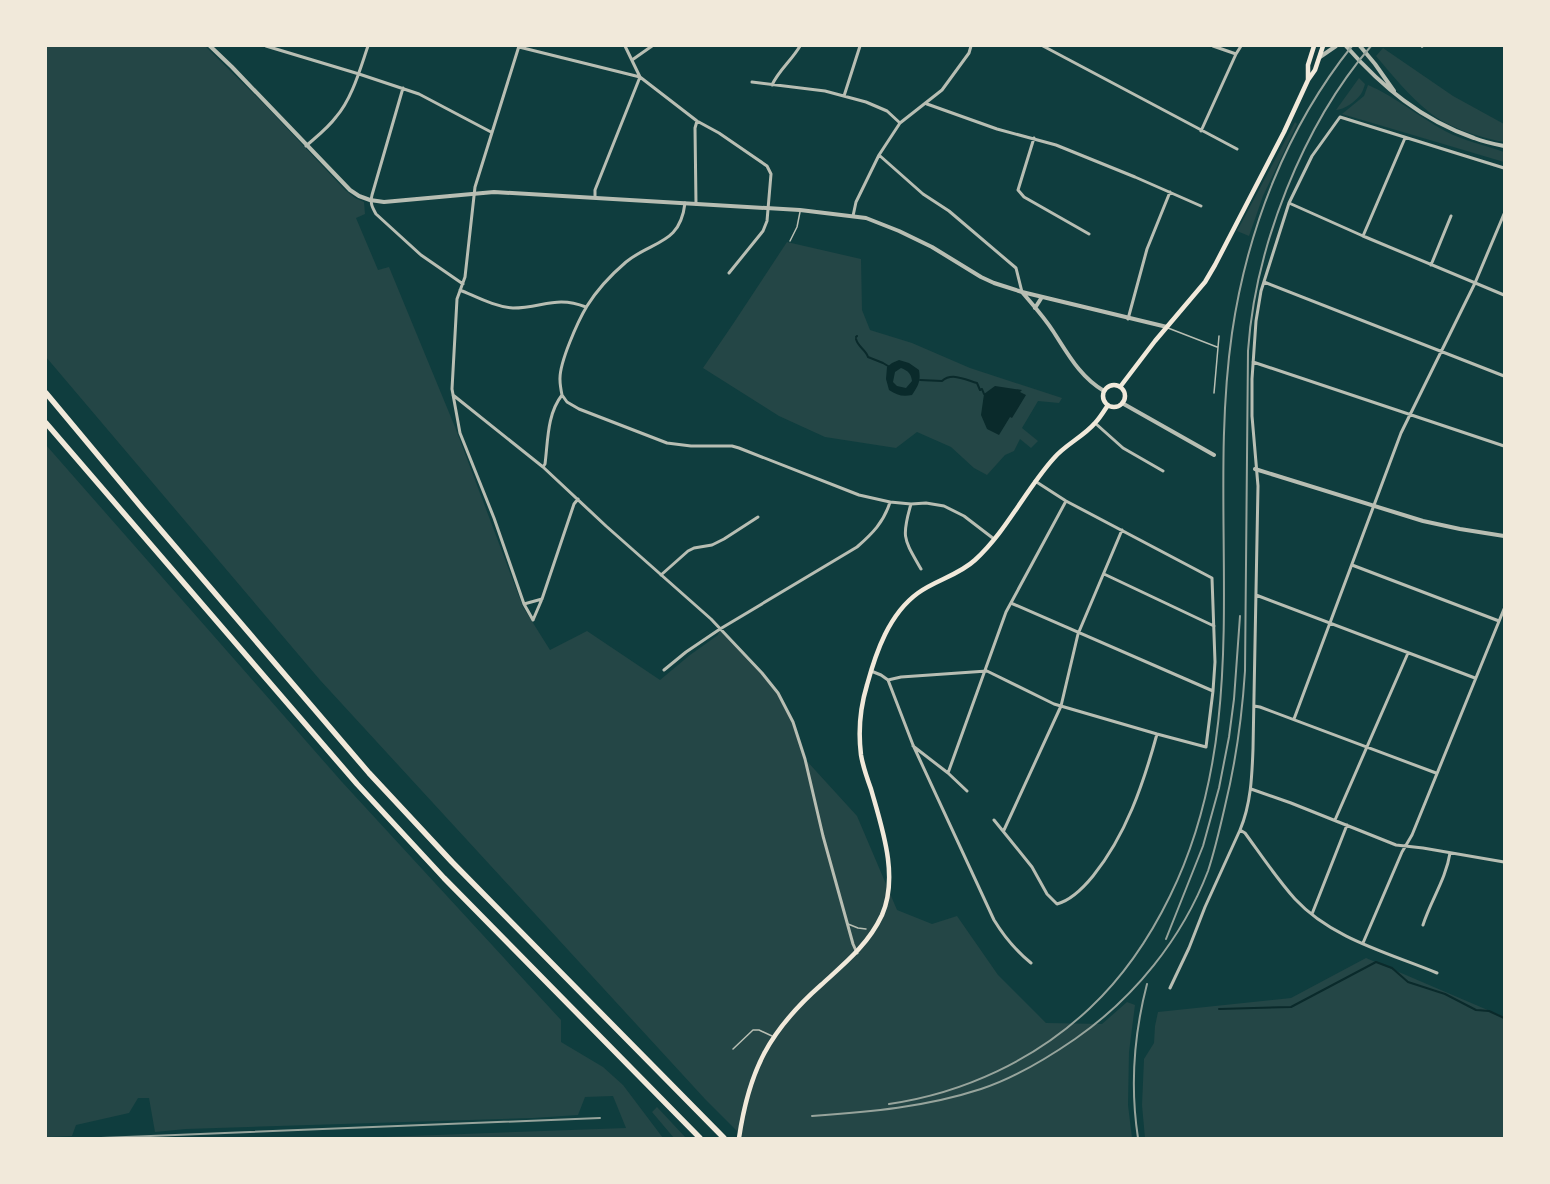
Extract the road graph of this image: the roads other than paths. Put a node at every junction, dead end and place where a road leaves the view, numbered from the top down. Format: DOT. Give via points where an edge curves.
graph roads {
  1 [pos="210,46"];
  2 [pos="266,46"];
  3 [pos="368,46"];
  4 [pos="625,46"];
  5 [pos="652,46"];
  6 [pos="800,46"];
  7 [pos="860,46"];
  8 [pos="971,46"];
  9 [pos="1043,46"];
  10 [pos="1213,46"];
  11 [pos="1241,46"];
  12 [pos="1314,46"];
  13 [pos="1323,46"];
  14 [pos="1336,46"];
  15 [pos="1346,46"];
  16 [pos="1360,46"];
  17 [pos="519,47"];
  18 [pos="1236,54"];
  19 [pos="1320,57"];
  20 [pos="632,60"];
  21 [pos="359,74"];
  22 [pos="640,77"];
  23 [pos="1308,80"];
  24 [pos="752,82"];
  25 [pos="772,85"];
  26 [pos="403,88"];
  27 [pos="844,96"];
  28 [pos="1399,98"];
  29 [pos="927,104"];
  30 [pos="697,121"];
  31 [pos="900,123"];
  32 [pos="1202,131"];
  33 [pos="491,132"];
  34 [pos="1034,138"];
  35 [pos="1405,138"];
  36 [pos="306,146"];
  37 [pos="1504,146"];
  38 [pos="1237,149"];
  39 [pos="879,155"];
  40 [pos="1504,168"];
  41 [pos="1170,192"];
  42 [pos="475,193"];
  43 [pos="595,197"];
  44 [pos="370,200"];
  45 [pos="685,203"];
  46 [pos="1290,203"];
  47 [pos="696,204"];
  48 [pos="1201,206"];
  49 [pos="769,208"];
  50 [pos="800,210"];
  51 [pos="1504,214"];
  52 [pos="853,216"];
  53 [pos="1451,216"];
  54 [pos="1089,234"];
  55 [pos="1363,236"];
  56 [pos="790,241"];
  57 [pos="1432,265"];
  58 [pos="729,273"];
  59 [pos="1264,282"];
  60 [pos="1475,283"];
  61 [pos="463,284"];
  62 [pos="460,290"];
  63 [pos="1022,292"];
  64 [pos="1504,295"];
  65 [pos="1042,297"];
  66 [pos="586,307"];
  67 [pos="1035,308"];
  68 [pos="1128,319"];
  69 [pos="1166,328"];
  70 [pos="1220,336"];
  71 [pos="1218,347"];
  72 [pos="1441,350"];
  73 [pos="1253,362"];
  74 [pos="1504,376"];
  75 [pos="1120,387"];
  76 [pos="1104,391"];
  77 [pos="46,393"];
  78 [pos="1214,393"];
  79 [pos="453,395"];
  80 [pos="562,395"];
  81 [pos="1122,403"];
  82 [pos="1108,405"];
  83 [pos="1409,415"];
  84 [pos="46,423"];
  85 [pos="1095,423"];
  86 [pos="1504,446"];
  87 [pos="1214,455"];
  88 [pos="543,467"];
  89 [pos="1255,469"];
  90 [pos="1163,471"];
  91 [pos="1035,481"];
  92 [pos="578,499"];
  93 [pos="1066,501"];
  94 [pos="890,502"];
  95 [pos="910,504"];
  96 [pos="1374,506"];
  97 [pos="758,517"];
  98 [pos="1122,530"];
  99 [pos="1504,536"];
  100 [pos="994,539"];
  101 [pos="1352,565"];
  102 [pos="921,569"];
  103 [pos="661,574"];
  104 [pos="1104,574"];
  105 [pos="1256,595"];
  106 [pos="542,599"];
  107 [pos="1011,603"];
  108 [pos="524,604"];
  109 [pos="1504,609"];
  110 [pos="1499,621"];
  111 [pos="1330,622"];
  112 [pos="1214,626"];
  113 [pos="720,629"];
  114 [pos="1078,634"];
  115 [pos="1408,653"];
  116 [pos="664,670"];
  117 [pos="871,671"];
  118 [pos="984,671"];
  119 [pos="1476,678"];
  120 [pos="888,680"];
  121 [pos="1213,691"];
  122 [pos="1061,706"];
  123 [pos="1254,706"];
  124 [pos="1294,719"];
  125 [pos="1157,734"];
  126 [pos="913,745"];
  127 [pos="1367,746"];
  128 [pos="948,773"];
  129 [pos="1436,773"];
  130 [pos="1251,789"];
  131 [pos="967,791"];
  132 [pos="994,820"];
  133 [pos="1335,820"];
  134 [pos="1347,825"];
  135 [pos="1004,830"];
  136 [pos="1240,830"];
  137 [pos="1406,846"];
  138 [pos="1450,853"];
  139 [pos="1504,862"];
  140 [pos="1312,914"];
  141 [pos="848,924"];
  142 [pos="1423,925"];
  143 [pos="866,929"];
  144 [pos="1363,943"];
  145 [pos="857,952"];
  146 [pos="1031,963"];
  147 [pos="1437,973"];
  148 [pos="1170,988"];
  149 [pos="773,1037"];
  150 [pos="733,1049"];
  151 [pos="700,1138"];
  152 [pos="724,1138"];
  153 [pos="739,1138"];
  1 -- 36 [label="street"];
  2 -- 21 [label="street"];
  3 -- 21 [label="street"];
  4 -- 20 [label="street"];
  5 -- 20 [label="street"];
  6 -- 25 [label="street" via="777,74"];
  7 -- 27 [label="street"];
  8 -- 29 [label="street" via="969,53 942,90"];
  9 -- 32 [label="street"];
  10 -- 18 [label="street"];
  11 -- 18 [label="street"];
  12 -- 23 [label="main road" via="1308,65"];
  13 -- 19 [label="main road"];
  14 -- 19 [label="street"];
  15 -- 28 [label="street" via="1368,71"];
  16 -- 28 [label="street"];
  17 -- 22 [label="street"];
  17 -- 33 [label="street"];
  18 -- 32 [label="street"];
  19 -- 23 [label="main road"];
  20 -- 22 [label="street"];
  21 -- 26 [label="street"];
  21 -- 36 [label="street" via="336,118"];
  22 -- 30 [label="street"];
  22 -- 43 [label="street" via="595,190"];
  23 -- 69 [label="main road" via="1217,262 1205,282"];
  24 -- 25 [label="street"];
  25 -- 27 [label="street" via="825,91"];
  26 -- 33 [label="street"];
  26 -- 44 [label="street"];
  27 -- 31 [label="street" via="887,110"];
  28 -- 37 [label="street" via="1450,128 1475,139"];
  29 -- 31 [label="street"];
  29 -- 34 [label="street" via="997,129"];
  30 -- 47 [label="street"];
  30 -- 49 [label="street" via="767,166 771,174"];
  31 -- 39 [label="street"];
  32 -- 38 [label="street"];
  33 -- 42 [label="street"];
  34 -- 41 [label="street"];
  34 -- 54 [label="street" via="1018,190 1024,197"];
  35 -- 40 [label="street"];
  35 -- 46 [label="street" via="1340,118 1312,156"];
  35 -- 55 [label="street"];
  36 -- 44 [label="street" via="350,190"];
  39 -- 52 [label="street" via="856,202"];
  39 -- 63 [label="street" via="923,194 949,210 1016,268"];
  41 -- 48 [label="street"];
  41 -- 68 [label="street" via="1147,249"];
  42 -- 43 [label="street"];
  42 -- 44 [label="street" via="384,202"];
  42 -- 61 [label="street"];
  43 -- 45 [label="street"];
  44 -- 61 [label="street" via="376,214 420,255"];
  45 -- 47 [label="street"];
  45 -- 66 [label="street" via="676,231 669,238 626,263"];
  46 -- 55 [label="street"];
  46 -- 59 [label="street"];
  47 -- 49 [label="street"];
  49 -- 50 [label="street"];
  49 -- 58 [label="street" via="763,231"];
  50 -- 52 [label="street"];
  50 -- 56 [label="lane"];
  51 -- 60 [label="street"];
  52 -- 63 [label="street" via="866,218 899,231 932,247 981,277"];
  53 -- 57 [label="street"];
  55 -- 57 [label="street"];
  57 -- 60 [label="street"];
  59 -- 72 [label="street"];
  59 -- 73 [label="street" via="1256,321"];
  60 -- 64 [label="street"];
  60 -- 72 [label="street"];
  61 -- 62 [label="street"];
  62 -- 66 [label="street" via="505,307 564,301"];
  62 -- 79 [label="street" via="457,299"];
  63 -- 65 [label="street"];
  63 -- 67 [label="street"];
  65 -- 67 [label="street"];
  65 -- 68 [label="street"];
  66 -- 80 [label="street" via="562,364 559,379"];
  67 -- 76 [label="street" via="1076,367"];
  68 -- 69 [label="street"];
  69 -- 71 [label="lane"];
  69 -- 75 [label="main road"];
  70 -- 71 [label="lane"];
  71 -- 78 [label="lane"];
  72 -- 74 [label="street"];
  72 -- 83 [label="street"];
  73 -- 83 [label="street"];
  73 -- 89 [label="street" via="1252,416"];
  75 -- 76 [label="main road" via="1111,385"];
  75 -- 81 [label="main road" via="1125,394"];
  76 -- 82 [label="main road" via="1103,398"];
  77 -- 152 [label="highway" via="368,773 452,862"];
  79 -- 88 [label="street"];
  79 -- 108 [label="street" via="460,433 494,518"];
  80 -- 88 [label="street" via="552,414"];
  80 -- 94 [label="street" via="567,402 579,409 667,443 732,446 859,495"];
  81 -- 82 [label="main road" via="1116,407"];
  81 -- 87 [label="street"];
  82 -- 85 [label="main road"];
  83 -- 86 [label="street"];
  83 -- 96 [label="street"];
  84 -- 151 [label="highway" via="314,736 386,816"];
  85 -- 90 [label="street" via="1123,448"];
  85 -- 91 [label="main road" via="1055,457"];
  88 -- 92 [label="street"];
  89 -- 96 [label="street"];
  89 -- 105 [label="street" via="1258,486"];
  91 -- 93 [label="street"];
  91 -- 100 [label="main road"];
  92 -- 103 [label="street"];
  92 -- 106 [label="street" via="574,504"];
  93 -- 98 [label="street"];
  93 -- 107 [label="street"];
  94 -- 95 [label="street"];
  94 -- 113 [label="street" via="880,523 857,547"];
  95 -- 100 [label="street" via="944,506 964,516"];
  95 -- 102 [label="street" via="904,534"];
  96 -- 99 [label="street" via="1423,521"];
  96 -- 101 [label="street"];
  97 -- 103 [label="street" via="712,545 688,551"];
  98 -- 104 [label="street"];
  98 -- 112 [label="street" via="1212,578"];
  100 -- 117 [label="main road" via="973,562 918,593 906,603 888,628"];
  101 -- 110 [label="street"];
  101 -- 111 [label="street"];
  103 -- 113 [label="street"];
  104 -- 112 [label="street"];
  104 -- 114 [label="street"];
  105 -- 111 [label="street"];
  105 -- 123 [label="street"];
  106 -- 108 [label="street"];
  106 -- 108 [label="street" via="533,620"];
  107 -- 114 [label="street"];
  107 -- 118 [label="street"];
  109 -- 110 [label="street"];
  110 -- 119 [label="street"];
  111 -- 115 [label="street"];
  111 -- 124 [label="street"];
  112 -- 121 [label="street"];
  113 -- 116 [label="street"];
  113 -- 141 [label="street" via="778,693 793,722"];
  114 -- 121 [label="street"];
  114 -- 122 [label="street"];
  115 -- 119 [label="street"];
  115 -- 127 [label="street"];
  117 -- 120 [label="street"];
  117 -- 145 [label="main road" via="861,712 860,740 889,870 881,918 868,940"];
  118 -- 120 [label="street"];
  118 -- 122 [label="street"];
  118 -- 128 [label="street"];
  119 -- 129 [label="street"];
  120 -- 126 [label="street"];
  121 -- 125 [label="street" via="1206,747"];
  122 -- 125 [label="street"];
  122 -- 135 [label="street"];
  123 -- 124 [label="street"];
  123 -- 130 [label="street"];
  124 -- 127 [label="street"];
  125 -- 135 [label="street" via="1147,771 1116,843 1086,884 1064,902 1058,904 1047,894 1032,867"];
  126 -- 128 [label="street"];
  126 -- 146 [label="street" via="994,920 1018,952"];
  127 -- 129 [label="street"];
  127 -- 133 [label="street"];
  128 -- 131 [label="street"];
  129 -- 137 [label="street"];
  130 -- 133 [label="street"];
  130 -- 136 [label="street"];
  132 -- 135 [label="street"];
  133 -- 134 [label="street"];
  134 -- 137 [label="street" via="1396,845"];
  134 -- 140 [label="street"];
  136 -- 140 [label="street" via="1245,833 1295,899"];
  136 -- 148 [label="street"];
  137 -- 138 [label="street"];
  137 -- 144 [label="street"];
  138 -- 139 [label="street"];
  138 -- 142 [label="street" via="1446,872"];
  140 -- 144 [label="street" via="1329,926"];
  141 -- 143 [label="lane"];
  141 -- 145 [label="street"];
  144 -- 147 [label="street"];
  145 -- 149 [label="main road" via="799,1005"];
  149 -- 150 [label="lane" via="763,1031 753,1030"];
  149 -- 153 [label="main road" via="750,1087"];
}
